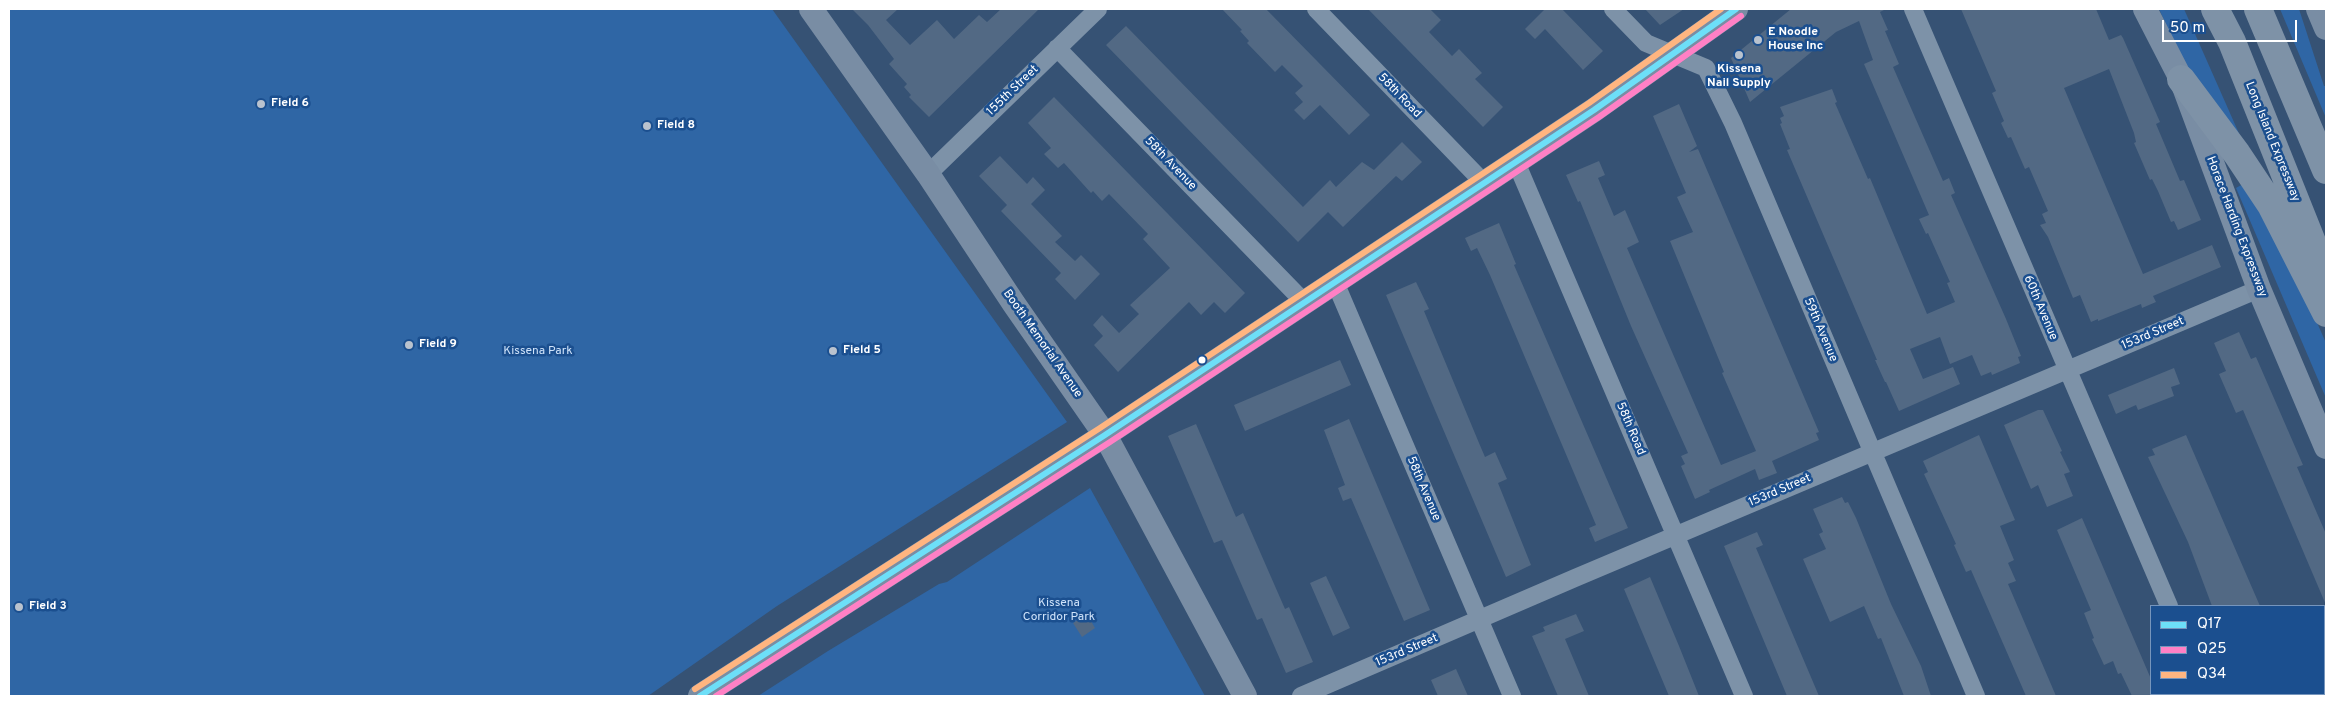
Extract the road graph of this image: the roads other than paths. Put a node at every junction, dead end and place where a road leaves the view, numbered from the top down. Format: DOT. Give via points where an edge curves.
graph roads {
  1 [pos="811,9"];
  2 [pos="1098,9"];
  3 [pos="1316,9"];
  4 [pos="1613,9"];
  5 [pos="1736,9"];
  6 [pos="1912,9"];
  7 [pos="2145,9"];
  8 [pos="2215,9"];
  9 [pos="2258,9"];
  10 [pos="2318,9"];
  11 [pos="2326,28"];
  12 [pos="1057,48"];
  13 [pos="1673,55"];
  14 [pos="2181,79"];
  15 [pos="1516,162"];
  16 [pos="2326,170"];
  17 [pos="928,174"];
  18 [pos="1483,182"];
  19 [pos="2326,277"];
  20 [pos="1335,282"];
  21 [pos="2259,289"];
  22 [pos="1304,302"];
  23 [pos="2326,313"];
  24 [pos="2067,370"];
  25 [pos="1105,435"];
  26 [pos="2326,447"];
  27 [pos="1872,452"];
  28 [pos="1675,536"];
  29 [pos="2170,605"];
  30 [pos="1479,620"];
  31 [pos="700,696"];
  32 [pos="1245,696"];
  33 [pos="1301,696"];
  34 [pos="1512,696"];
  35 [pos="1744,696"];
  36 [pos="1976,696"];
  1 -- 17 [label="main road, Booth Memorial Avenue"];
  2 -- 12 [label="street, 155th Street"];
  3 -- 18 [label="street, 58th Road"];
  4 -- 13 [label="street, 59th Avenue" via="1646,43"];
  5 -- 13 [label="main road"];
  6 -- 24 [label="street, 60th Avenue"];
  7 -- 14 [label="main road, Horace Harding Expressway"];
  8 -- 19 [label="highway, Long Island Expressway" via="2232,42"];
  9 -- 16 [label="highway"];
  10 -- 11 [label="main road"];
  12 -- 17 [label="street, 155th Street"];
  12 -- 22 [label="street, 58th Avenue"];
  13 -- 15 [label="main road"];
  13 -- 27 [label="street, 59th Avenue" via="1706,68 1733,124"];
  14 -- 21 [label="main road, Horace Harding Expressway"];
  14 -- 23 [label="highway" via="2271,205"];
  15 -- 18 [label="main road"];
  15 -- 28 [label="street, 58th Road"];
  17 -- 25 [label="main road, Booth Memorial Avenue"];
  18 -- 20 [label="main road"];
  20 -- 22 [label="main road"];
  20 -- 30 [label="street, 58th Avenue"];
  21 -- 24 [label="street, 153rd Street"];
  21 -- 26 [label="main road, Horace Harding Expressway"];
  22 -- 25 [label="main road"];
  24 -- 27 [label="street, 153rd Street"];
  24 -- 29 [label="street, 60th Avenue"];
  25 -- 31 [label="main road"];
  25 -- 32 [label="main road, Booth Memorial Avenue"];
  27 -- 28 [label="street, 153rd Street"];
  27 -- 36 [label="street, 59th Avenue"];
  28 -- 30 [label="street, 153rd Street"];
  28 -- 35 [label="street, 58th Road"];
  30 -- 33 [label="street, 153rd Street"];
  30 -- 34 [label="street, 58th Avenue"];
}
